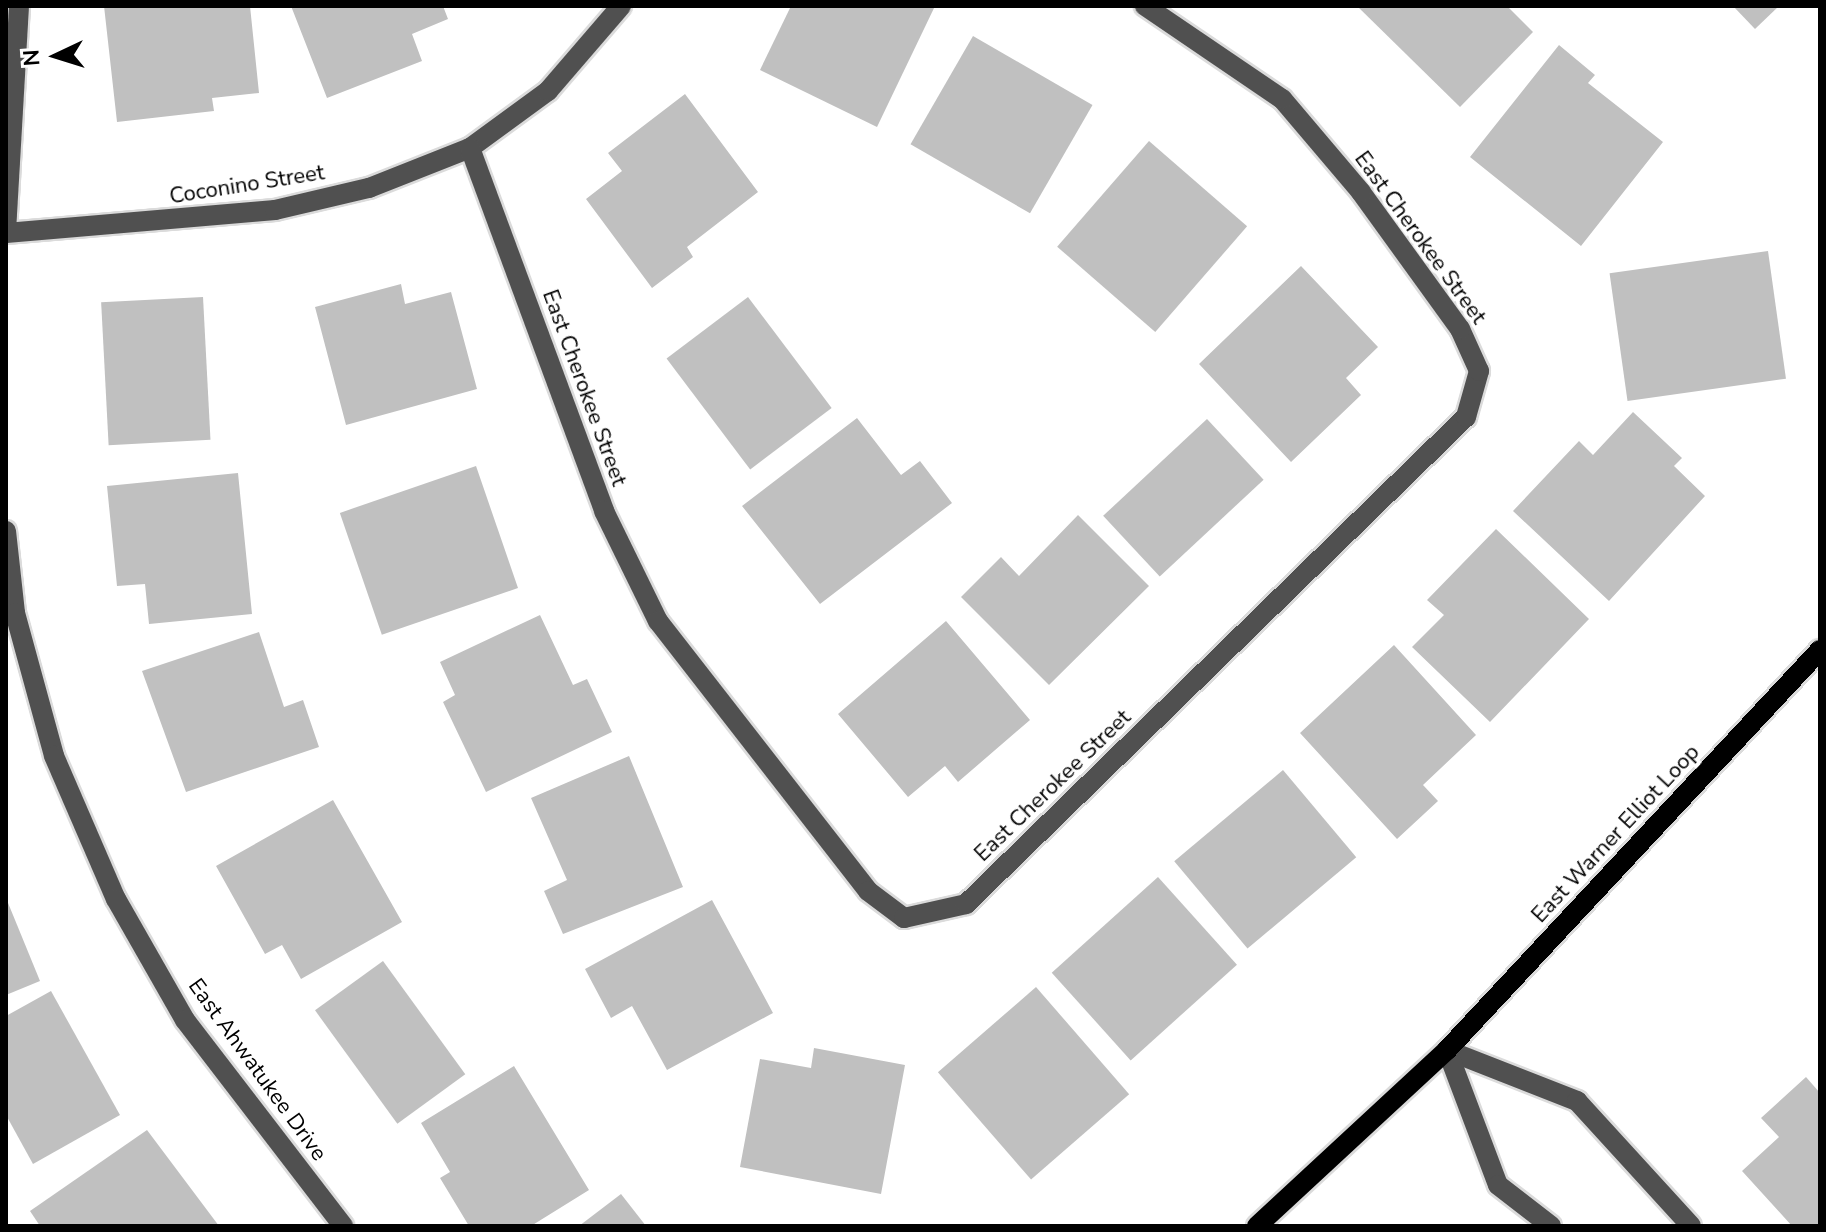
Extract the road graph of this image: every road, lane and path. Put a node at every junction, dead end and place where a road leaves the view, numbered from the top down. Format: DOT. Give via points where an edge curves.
graph roads {
  1 [pos="19,6"];
  2 [pos="621,6"];
  3 [pos="1145,6"];
  4 [pos="470,148"];
  5 [pos="6,233"];
  6 [pos="6,531"];
  7 [pos="1820,650"];
  8 [pos="1447,1050"];
  9 [pos="343,1226"];
  10 [pos="1257,1226"];
  11 [pos="1551,1226"];
  12 [pos="1691,1226"];
  1 -- 5 [label="street"];
  2 -- 4 [label="street, Coconino Street" via="548,91"];
  3 -- 4 [label="street, East Cherokee Street" via="1282,99 1361,192 1460,329 1479,371 1466,417 966,904 904,918 868,891 658,621 604,511"];
  4 -- 5 [label="street, Coconino Street" via="369,188 275,210"];
  6 -- 9 [label="street, East Ahwatukee Drive" via="15,613 54,756 116,899 185,1020"];
  7 -- 8 [label="main road, East Warner Elliot Loop"];
  8 -- 10 [label="main road, East Warner Elliot Loop"];
  8 -- 11 [label="street" via="1498,1185"];
  8 -- 12 [label="street" via="1577,1101"];
}
